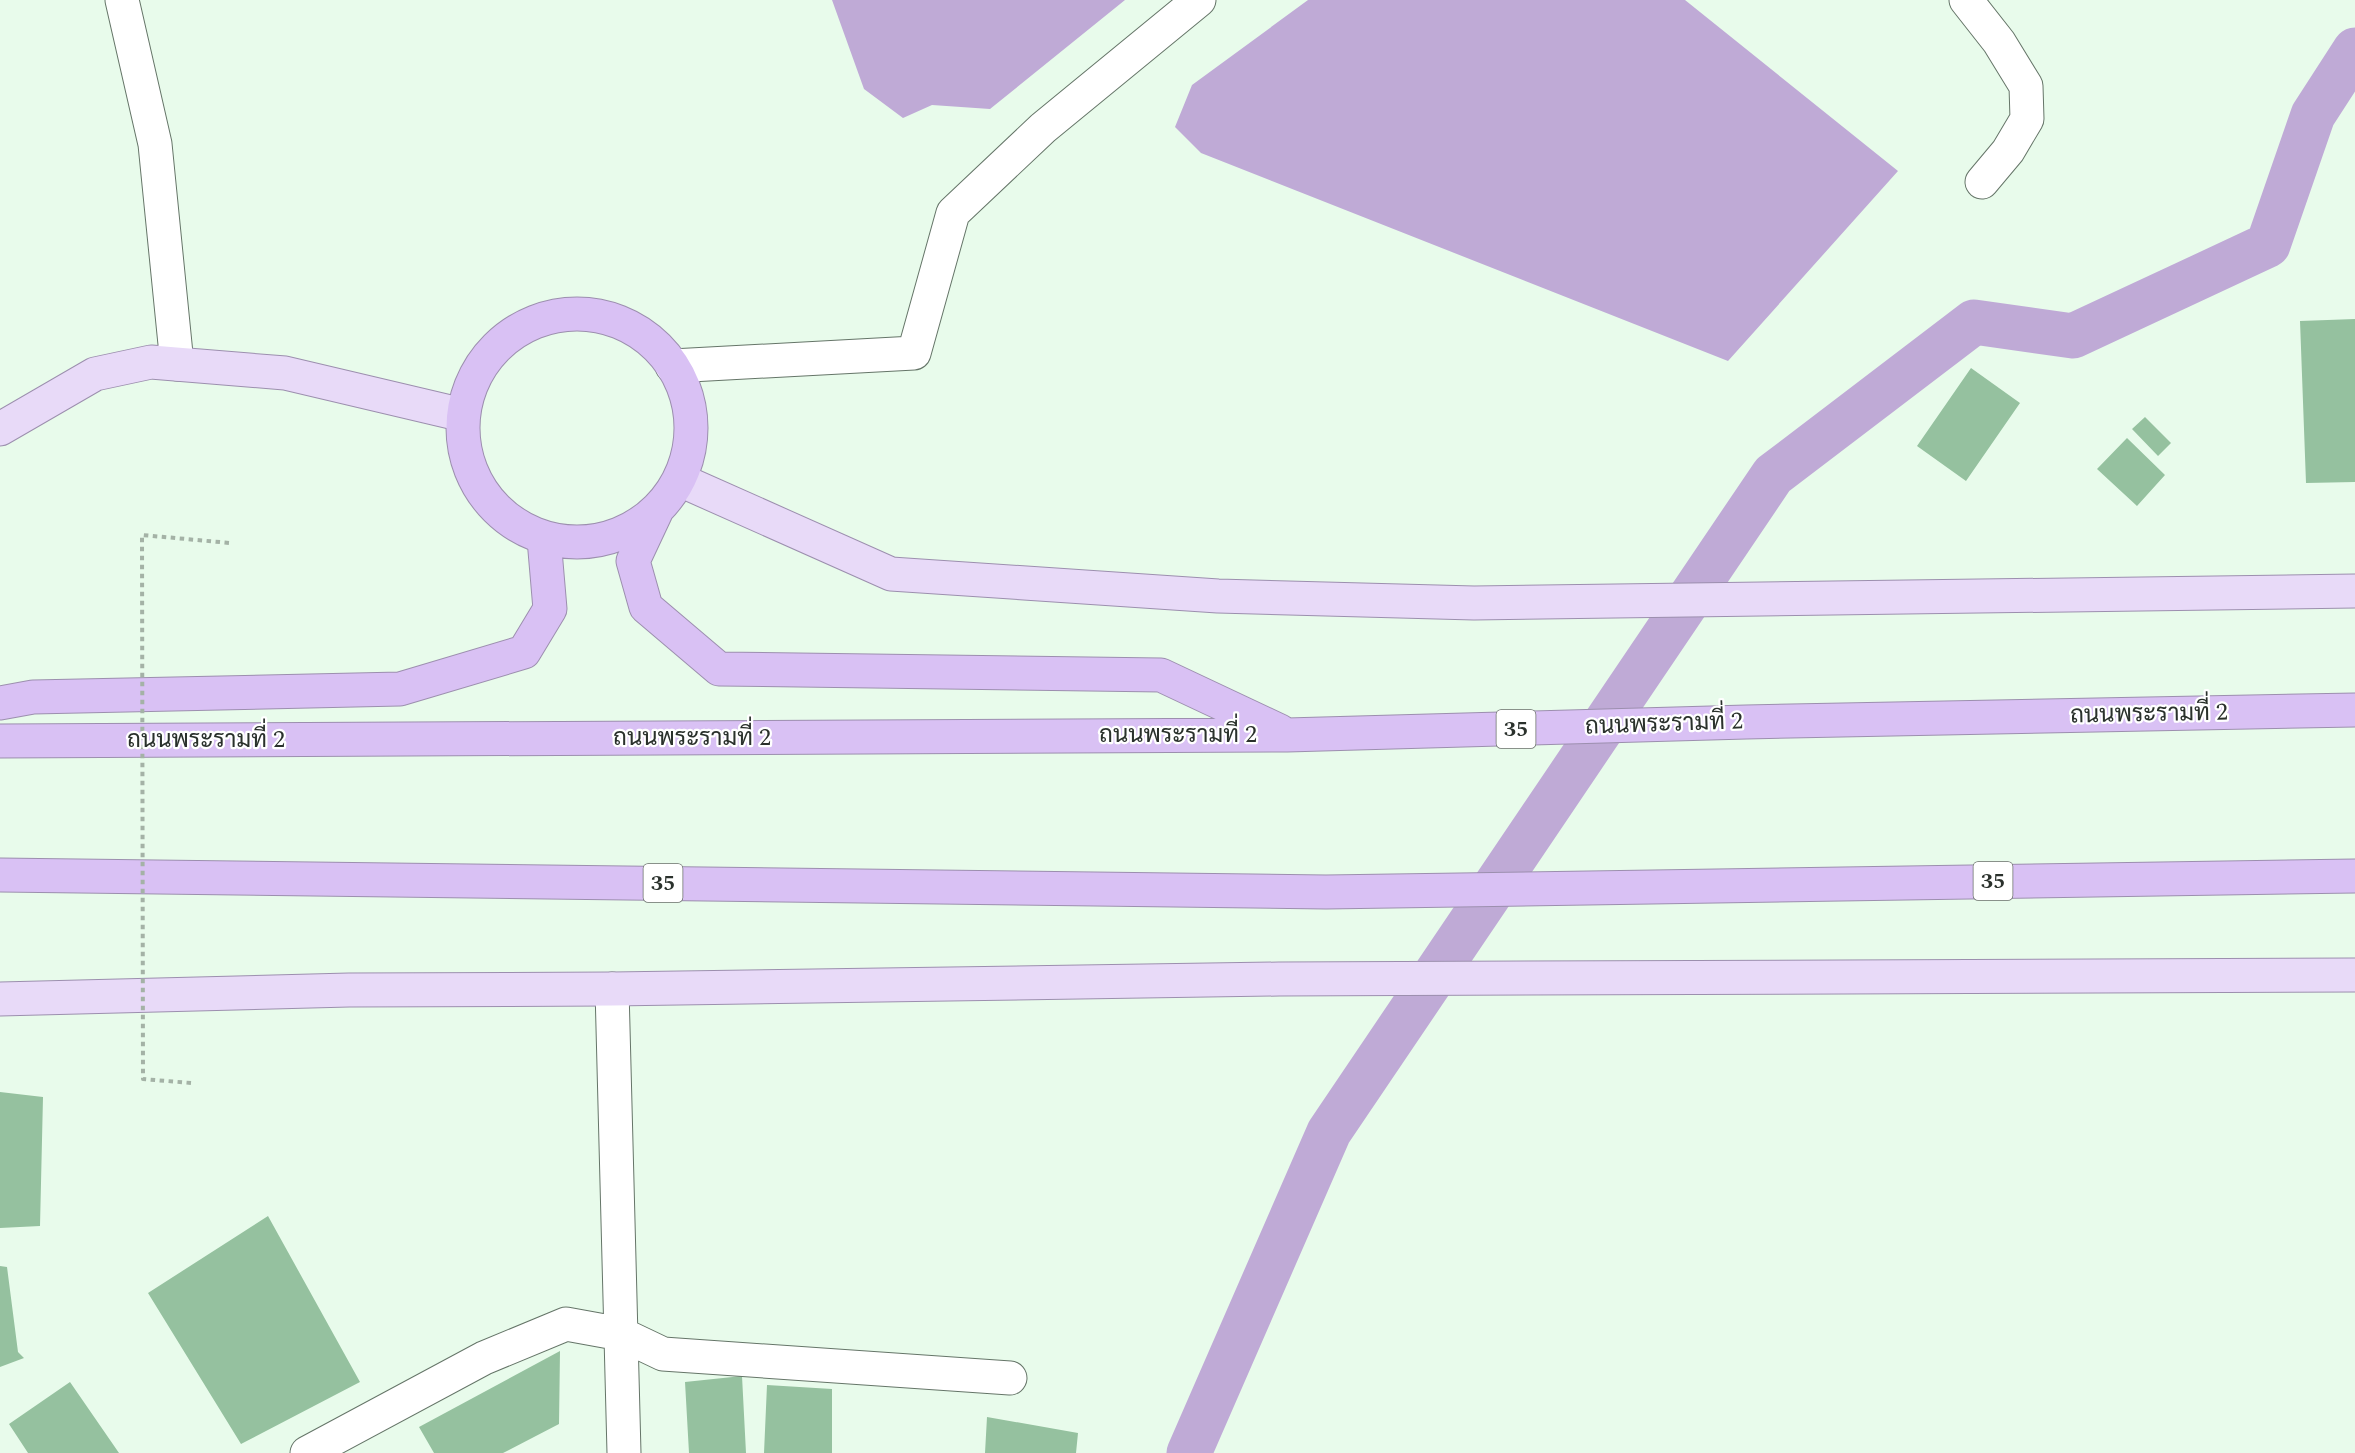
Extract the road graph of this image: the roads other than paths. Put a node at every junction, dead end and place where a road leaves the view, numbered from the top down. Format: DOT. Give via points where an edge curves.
graph roads {
  1 [pos="122,0"];
  2 [pos="1199,0"];
  3 [pos="1966,0"];
  4 [pos="1982,182"];
  5 [pos="177,364"];
  6 [pos="672,366"];
  7 [pos="463,415"];
  8 [pos="0,429"];
  9 [pos="680,480"];
  10 [pos="656,512"];
  11 [pos="544,538"];
  12 [pos="2355,591"];
  13 [pos="0,704"];
  14 [pos="2355,710"];
  15 [pos="1287,735"];
  16 [pos="0,741"];
  17 [pos="0,875"];
  18 [pos="2355,876"];
  19 [pos="2355,975"];
  20 [pos="612,989"];
  21 [pos="0,999"];
  22 [pos="621,1334"];
  23 [pos="1010,1378"];
  24 [pos="307,1453"];
  25 [pos="624,1453"];
  1 -- 5 [label="street" via="155,144"];
  2 -- 6 [label="street" via="1043,128 953,213 914,353"];
  3 -- 4 [label="street" via="1999,42 2026,86 2027,119 2008,151"];
  5 -- 7 [label="main road" via="285,373"];
  5 -- 8 [label="main road" via="151,362 95,374"];
  6 -- 7 [label="highway" via="645,336 609,318 569,313 531,323 497,345 474,376"];
  6 -- 9 [label="highway" via="689,411 691,442"];
  7 -- 11 [label="highway" via="465,454 481,491 508,521"];
  9 -- 10 [label="highway"];
  9 -- 12 [label="main road" via="891,574 1218,597 1474,603"];
  10 -- 11 [label="highway" via="623,534 584,543"];
  10 -- 15 [label="highway" via="633,561 646,608 719,669 1161,675"];
  11 -- 13 [label="highway" via="550,609 524,652 400,689 33,697"];
  14 -- 15 [label="highway, ถนนพระรามที่ 2 / 35"];
  15 -- 16 [label="highway, ถนนพระรามที่ 2 / 35"];
  17 -- 18 [label="highway, 35" via="1326,892"];
  19 -- 20 [label="main road" via="1279,978"];
  20 -- 21 [label="main road" via="349,990"];
  20 -- 22 [label="street"];
  22 -- 23 [label="street" via="663,1354"];
  22 -- 24 [label="street" via="566,1324 484,1358"];
  22 -- 25 [label="street"];
}
